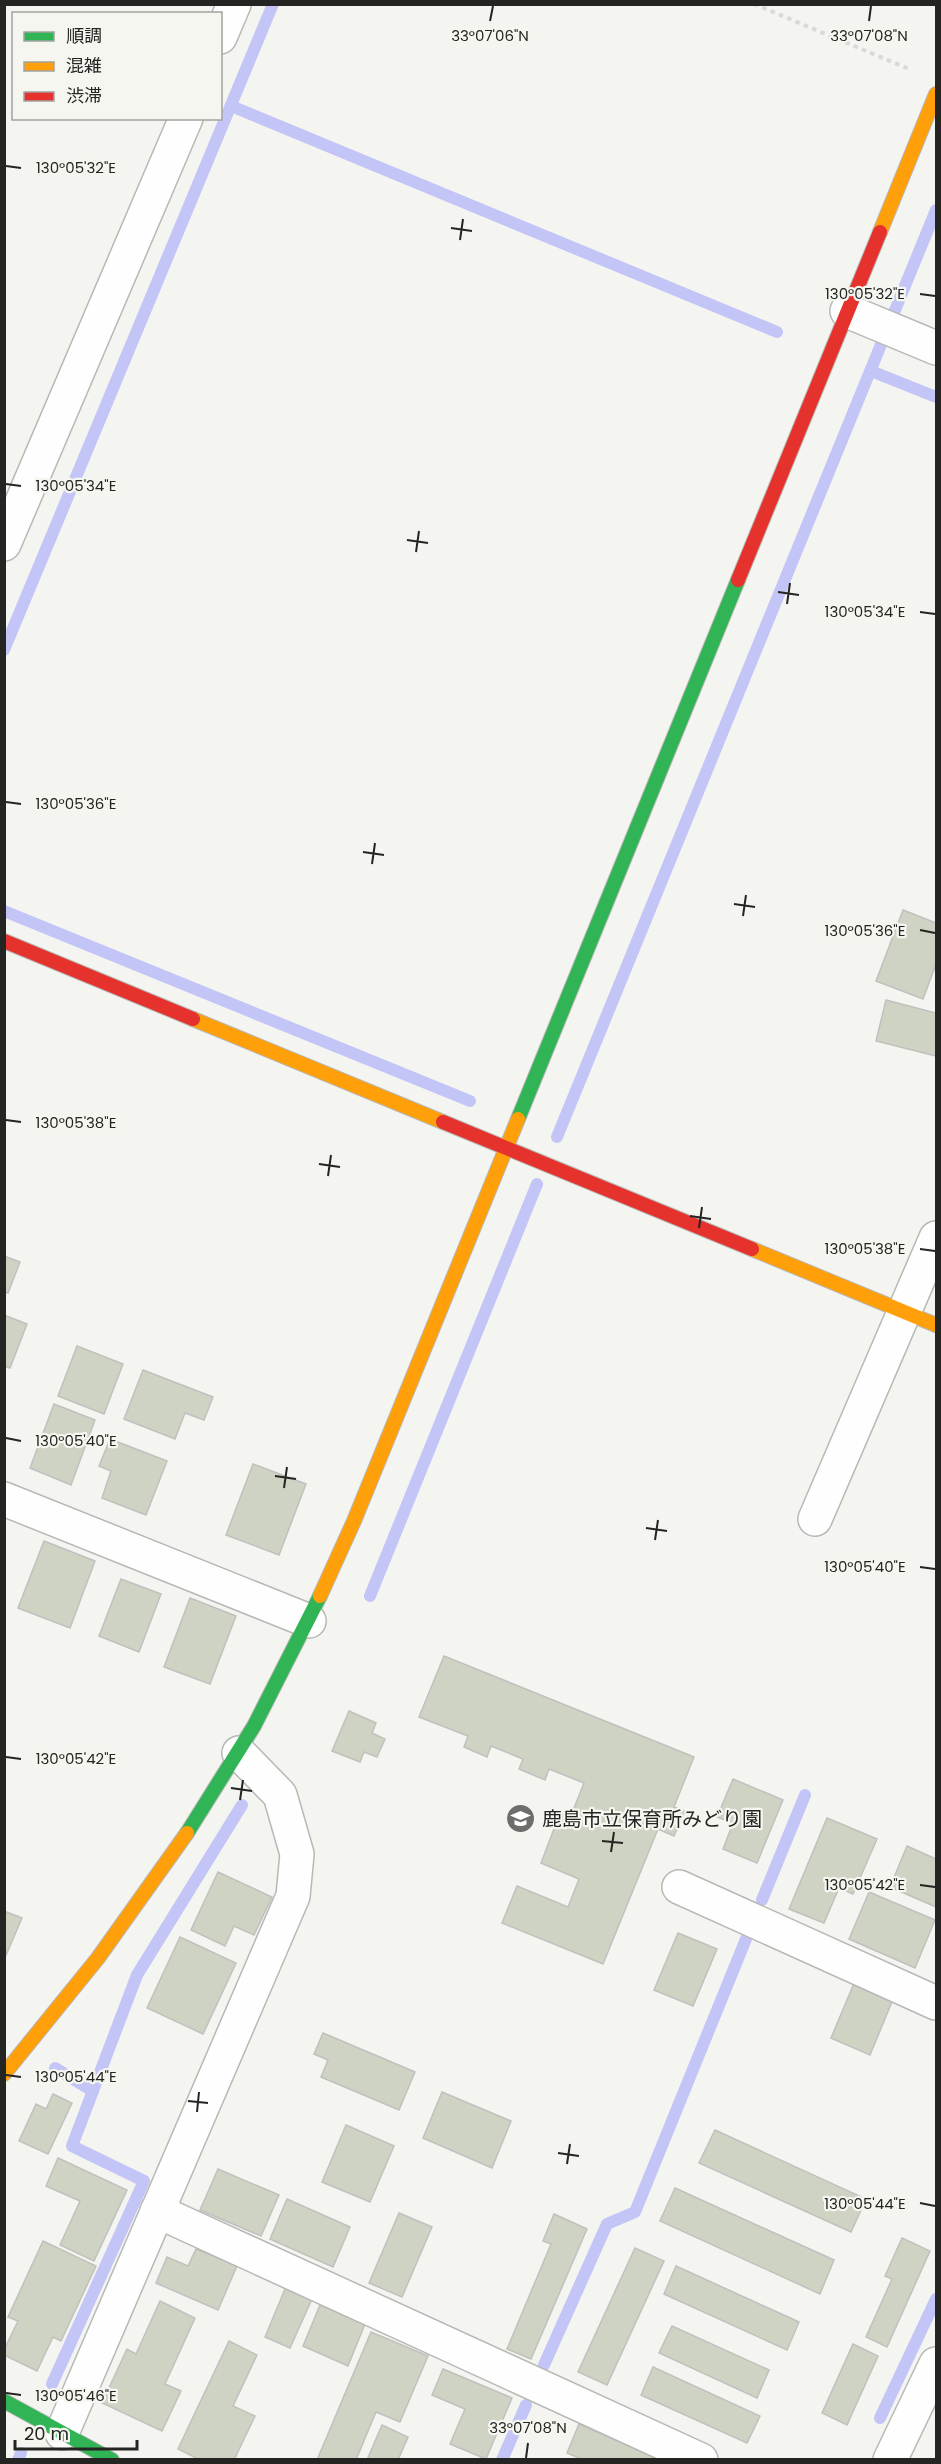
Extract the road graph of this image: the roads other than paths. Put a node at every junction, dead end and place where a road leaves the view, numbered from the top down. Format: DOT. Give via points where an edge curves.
graph roads {
  1 [pos="234,4"];
  2 [pos="222,32"];
  3 [pos="936,94"];
  4 [pos="185,120"];
  5 [pos="859,316"];
  6 [pos="936,348"];
  7 [pos="4,544"];
  8 [pos="4,941"];
  9 [pos="505,1148"];
  10 [pos="936,1238"];
  11 [pos="906,1313"];
  12 [pos="936,1325"];
  13 [pos="4,1499"];
  14 [pos="816,1519"];
  15 [pos="309,1621"];
  16 [pos="239,1753"];
  17 [pos="679,1887"];
  18 [pos="936,2003"];
  19 [pos="4,2074"];
  20 [pos="157,2211"];
  21 [pos="936,2364"];
  22 [pos="4,2401"];
  23 [pos="62,2433"];
  24 [pos="112,2460"];
  25 [pos="701,2460"];
  26 [pos="890,2460"];
  1 -- 2 [label="street"];
  3 -- 5 [label="street"];
  4 -- 7 [label="street"];
  5 -- 6 [label="street"];
  5 -- 9 [label="street"];
  8 -- 9 [label="street"];
  9 -- 11 [label="street"];
  9 -- 15 [label="street" via="354,1521"];
  10 -- 11 [label="street"];
  11 -- 12 [label="street"];
  11 -- 14 [label="street"];
  13 -- 15 [label="street"];
  15 -- 16 [label="street"];
  16 -- 19 [label="street" via="131,1915"];
  16 -- 20 [label="street" via="280,1795 297,1854 293,1896"];
  17 -- 18 [label="street"];
  20 -- 23 [label="street"];
  20 -- 25 [label="street"];
  21 -- 26 [label="street"];
  22 -- 23 [label="street"];
  23 -- 24 [label="street"];
}
